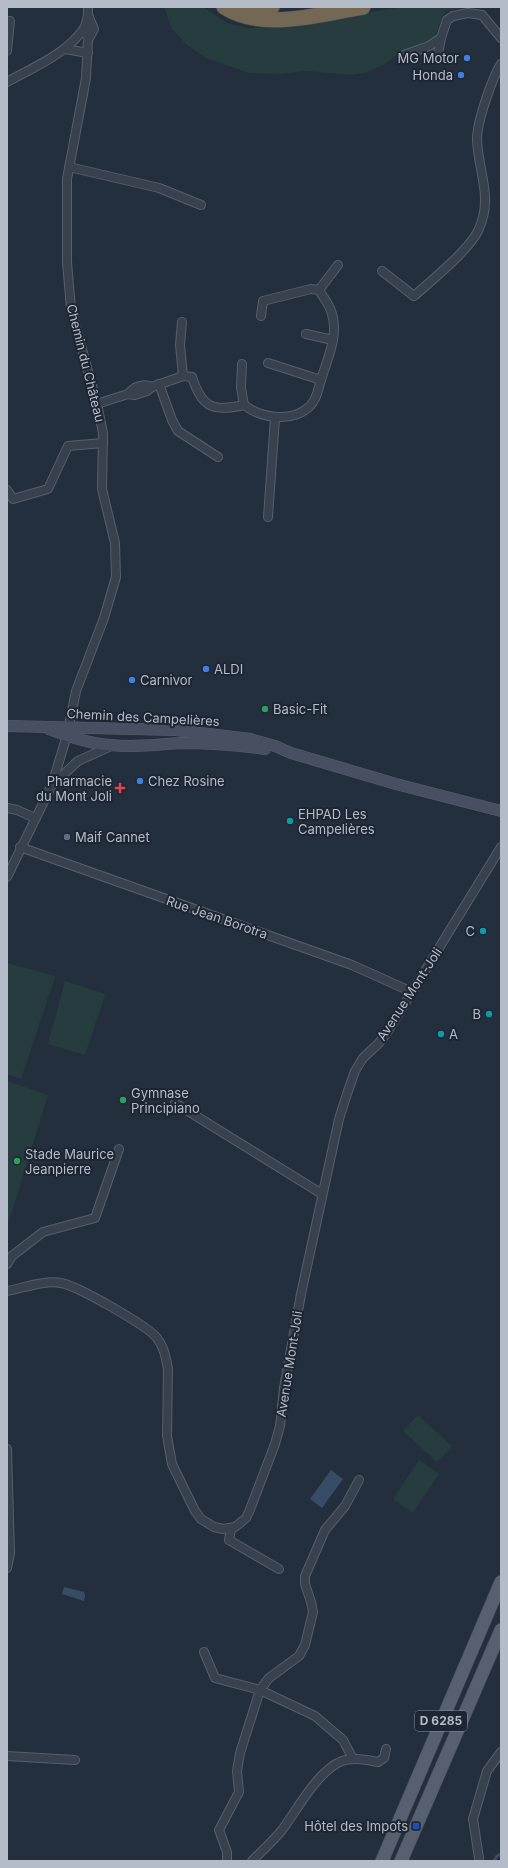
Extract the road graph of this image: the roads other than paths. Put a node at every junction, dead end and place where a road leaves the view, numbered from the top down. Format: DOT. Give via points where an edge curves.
graph roads {
  1 [pos="224,7"];
  2 [pos="244,7"];
  3 [pos="272,7"];
  4 [pos="363,7"];
  5 [pos="88,11"];
  6 [pos="10,21"];
  7 [pos="85,27"];
  8 [pos="441,38"];
  9 [pos="501,38"];
  10 [pos="88,40"];
  11 [pos="65,50"];
  12 [pos="7,51"];
  13 [pos="88,53"];
  14 [pos="438,54"];
  15 [pos="404,55"];
  16 [pos="501,64"];
  17 [pos="7,82"];
  18 [pos="69,168"];
  19 [pos="201,205"];
  20 [pos="338,265"];
  21 [pos="382,271"];
  22 [pos="319,290"];
  23 [pos="261,316"];
  24 [pos="182,322"];
  25 [pos="306,334"];
  26 [pos="332,340"];
  27 [pos="242,364"];
  28 [pos="268,364"];
  29 [pos="183,376"];
  30 [pos="321,380"];
  31 [pos="156,385"];
  32 [pos="97,404"];
  33 [pos="244,405"];
  34 [pos="275,418"];
  35 [pos="103,443"];
  36 [pos="218,457"];
  37 [pos="7,490"];
  38 [pos="10,500"];
  39 [pos="268,517"];
  40 [pos="7,726"];
  41 [pos="68,731"];
  42 [pos="111,746"];
  43 [pos="291,753"];
  44 [pos="52,785"];
  45 [pos="7,808"];
  46 [pos="501,811"];
  47 [pos="35,818"];
  48 [pos="20,847"];
  49 [pos="501,847"];
  50 [pos="7,877"];
  51 [pos="412,992"];
  52 [pos="175,1103"];
  53 [pos="119,1149"];
  54 [pos="322,1194"];
  55 [pos="7,1264"];
  56 [pos="7,1291"];
  57 [pos="7,1449"];
  58 [pos="359,1480"];
  59 [pos="231,1528"];
  60 [pos="7,1568"];
  61 [pos="279,1569"];
  62 [pos="501,1582"];
  63 [pos="501,1630"];
  64 [pos="204,1652"];
  65 [pos="260,1690"];
  66 [pos="386,1749"];
  67 [pos="501,1752"];
  68 [pos="7,1756"];
  69 [pos="353,1758"];
  70 [pos="75,1760"];
  71 [pos="478,1858"];
  72 [pos="227,1861"];
  73 [pos="252,1861"];
  74 [pos="382,1861"];
  75 [pos="401,1861"];
  1 -- 4 [label="highway" via="241,16 280,20"];
  2 -- 3 [label="highway"];
  5 -- 7 [label="street, Chemin du Château"];
  5 -- 10 [label="street, Chemin du Château" via="94,29"];
  6 -- 12 [label="street"];
  7 -- 10 [label="street, Chemin du Château"];
  7 -- 11 [label="street"];
  8 -- 9 [label="street" via="450,17 468,13 486,18"];
  8 -- 14 [label="street"];
  8 -- 15 [label="street" via="429,46"];
  10 -- 13 [label="street, Chemin du Château"];
  11 -- 13 [label="street"];
  11 -- 17 [label="street"];
  13 -- 18 [label="street, Chemin du Château" via="86,78"];
  16 -- 21 [label="street" via="478,127 477,139 486,194 483,220 477,233 444,269 414,296"];
  18 -- 19 [label="street" via="159,188"];
  18 -- 32 [label="street, Chemin du Château" via="67,254 71,309"];
  20 -- 22 [label="street"];
  22 -- 23 [label="street" via="311,289 263,301"];
  22 -- 26 [label="street" via="332,312"];
  24 -- 29 [label="street" via="180,345"];
  25 -- 26 [label="street"];
  26 -- 30 [label="street" via="332,349"];
  27 -- 33 [label="street" via="241,388"];
  28 -- 30 [label="street"];
  29 -- 31 [label="street"];
  29 -- 33 [label="street" via="192,377 196,391 216,409"];
  30 -- 34 [label="street" via="315,401 308,408 297,414"];
  31 -- 32 [label="street" via="136,395 128,394"];
  31 -- 36 [label="street" via="178,431"];
  32 -- 35 [label="street, Chemin du Château"];
  33 -- 34 [label="street"];
  34 -- 39 [label="street"];
  35 -- 38 [label="street" via="68,446 48,489"];
  35 -- 41 [label="street, Chemin du Château" via="102,489 115,543 116,577 76,691"];
  37 -- 38 [label="street"];
  40 -- 41 [label="main road, Chemin des Campelières" via="40,726"];
  41 -- 42 [label="main road, Chemin des Campelières"];
  41 -- 43 [label="main road, Chemin des Campelières" via="176,730 211,733 250,739"];
  41 -- 44 [label="street, Chemin du Château"];
  42 -- 43 [label="main road, Chemin des Campelières" via="209,743"];
  42 -- 44 [label="street" via="78,761"];
  43 -- 46 [label="main road, Chemin des Campelières"];
  44 -- 47 [label="street"];
  45 -- 47 [label="street"];
  47 -- 48 [label="street"];
  48 -- 50 [label="street"];
  48 -- 51 [label="street, Rue Jean Borotra" via="352,965"];
  49 -- 51 [label="street, Avenue Mont-Joli"];
  51 -- 54 [label="street, Avenue Mont-Joli" via="382,1039 366,1053 355,1071 339,1119"];
  52 -- 54 [label="street"];
  53 -- 55 [label="street" via="95,1218 42,1232 12,1256"];
  54 -- 59 [label="street, Avenue Mont-Joli" via="300,1299 276,1444 249,1512 240,1524"];
  56 -- 59 [label="street" via="46,1283 70,1285 141,1324 154,1334 164,1351 168,1369 167,1436 172,1464 201,1519 214,1527"];
  57 -- 60 [label="street" via="10,1553"];
  58 -- 65 [label="street" via="345,1506 325,1530 305,1576 313,1612 303,1650 293,1661 269,1678"];
  59 -- 61 [label="street" via="229,1540"];
  62 -- 74 [label="main road, D 6285"];
  63 -- 75 [label="main road, D 6285"];
  64 -- 65 [label="street" via="215,1678"];
  65 -- 69 [label="street" via="315,1716 343,1740"];
  65 -- 72 [label="street" via="240,1753 237,1771 239,1792 219,1830 227,1852"];
  66 -- 69 [label="street" via="384,1758 378,1762"];
  67 -- 71 [label="street" via="487,1771 474,1819"];
  68 -- 70 [label="street"];
  69 -- 73 [label="street" via="340,1762 322,1776 281,1831"];
}
